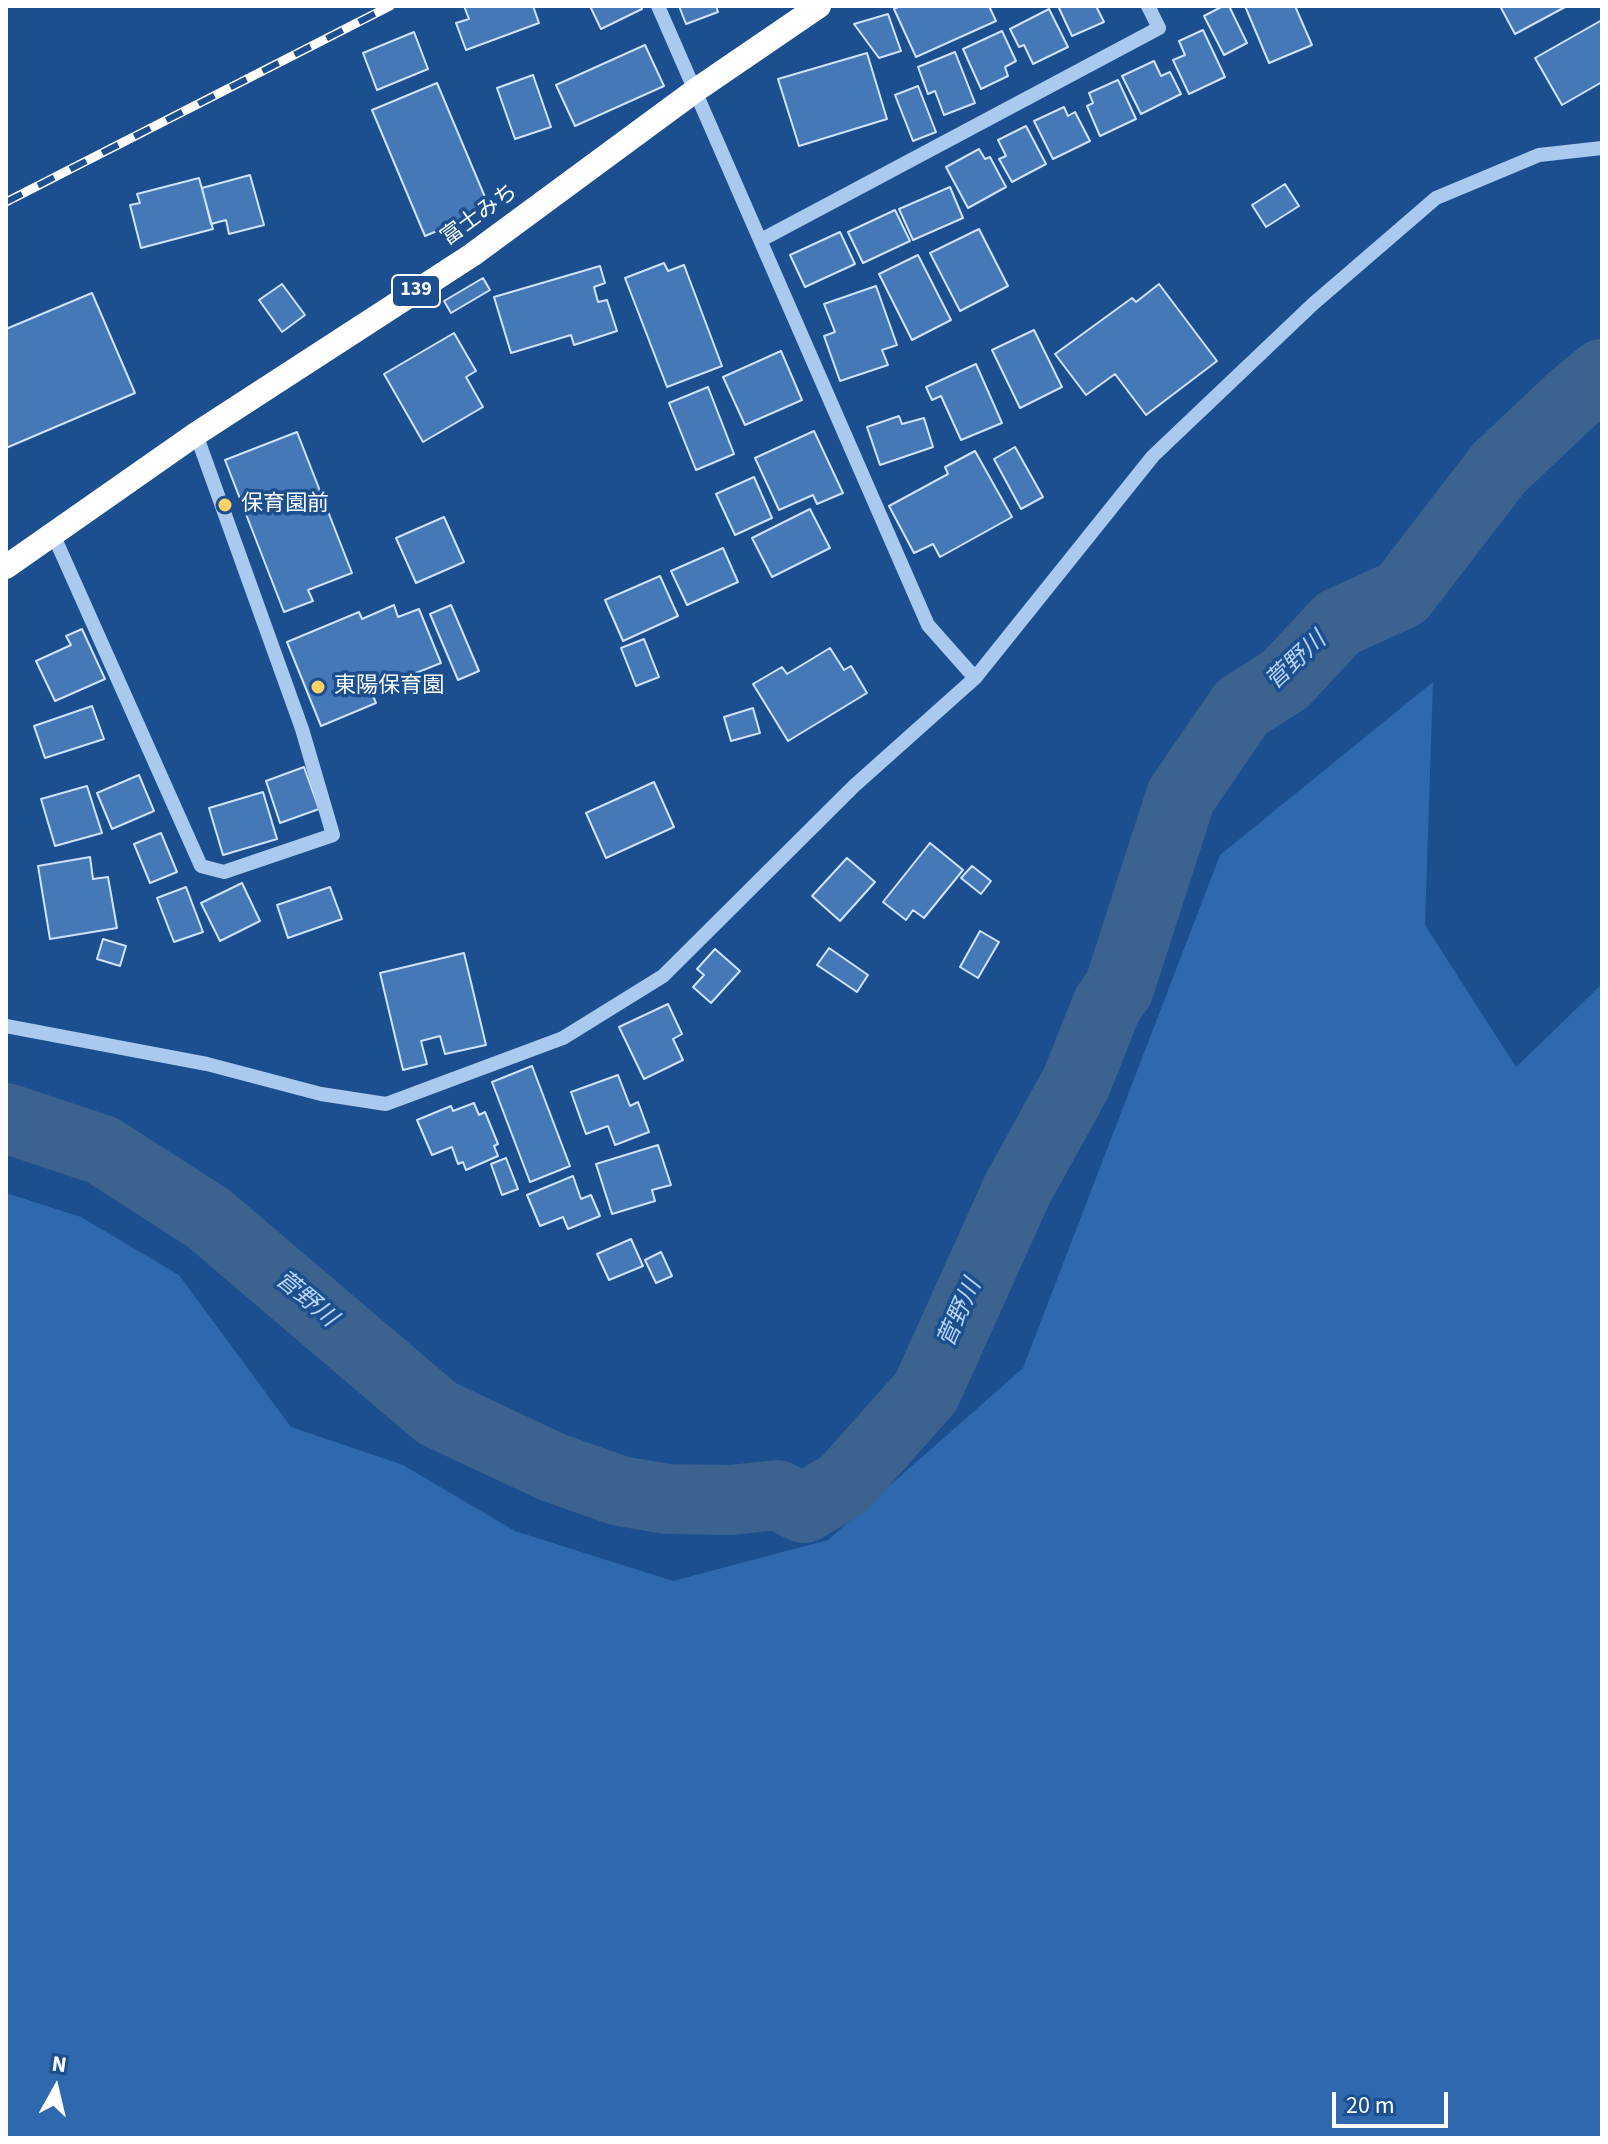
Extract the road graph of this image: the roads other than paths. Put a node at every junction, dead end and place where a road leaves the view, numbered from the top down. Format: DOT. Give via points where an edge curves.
graph roads {
  1 [pos="658,6"];
  2 [pos="819,6"];
  3 [pos="1148,6"];
  4 [pos="696,90"];
  5 [pos="1602,148"];
  6 [pos="761,240"];
  7 [pos="196,434"];
  8 [pos="53,534"];
  9 [pos="6,567"];
  10 [pos="975,678"];
  11 [pos="6,1026"];
  1 -- 4 [label="street"];
  2 -- 4 [label="highway, 富士みち / 139"];
  3 -- 6 [label="street" via="1159,28"];
  4 -- 6 [label="street"];
  4 -- 7 [label="highway, 富士みち / 139" via="472,255"];
  5 -- 10 [label="street" via="1539,155 1436,198 1313,304 1153,456"];
  6 -- 10 [label="street" via="928,625"];
  7 -- 8 [label="highway, 富士みち / 139"];
  7 -- 8 [label="street" via="302,729 333,835 224,872 201,866"];
  8 -- 9 [label="highway, 富士みち / 139"];
  10 -- 11 [label="street" via="854,786 663,976 563,1038 386,1104"];
}
